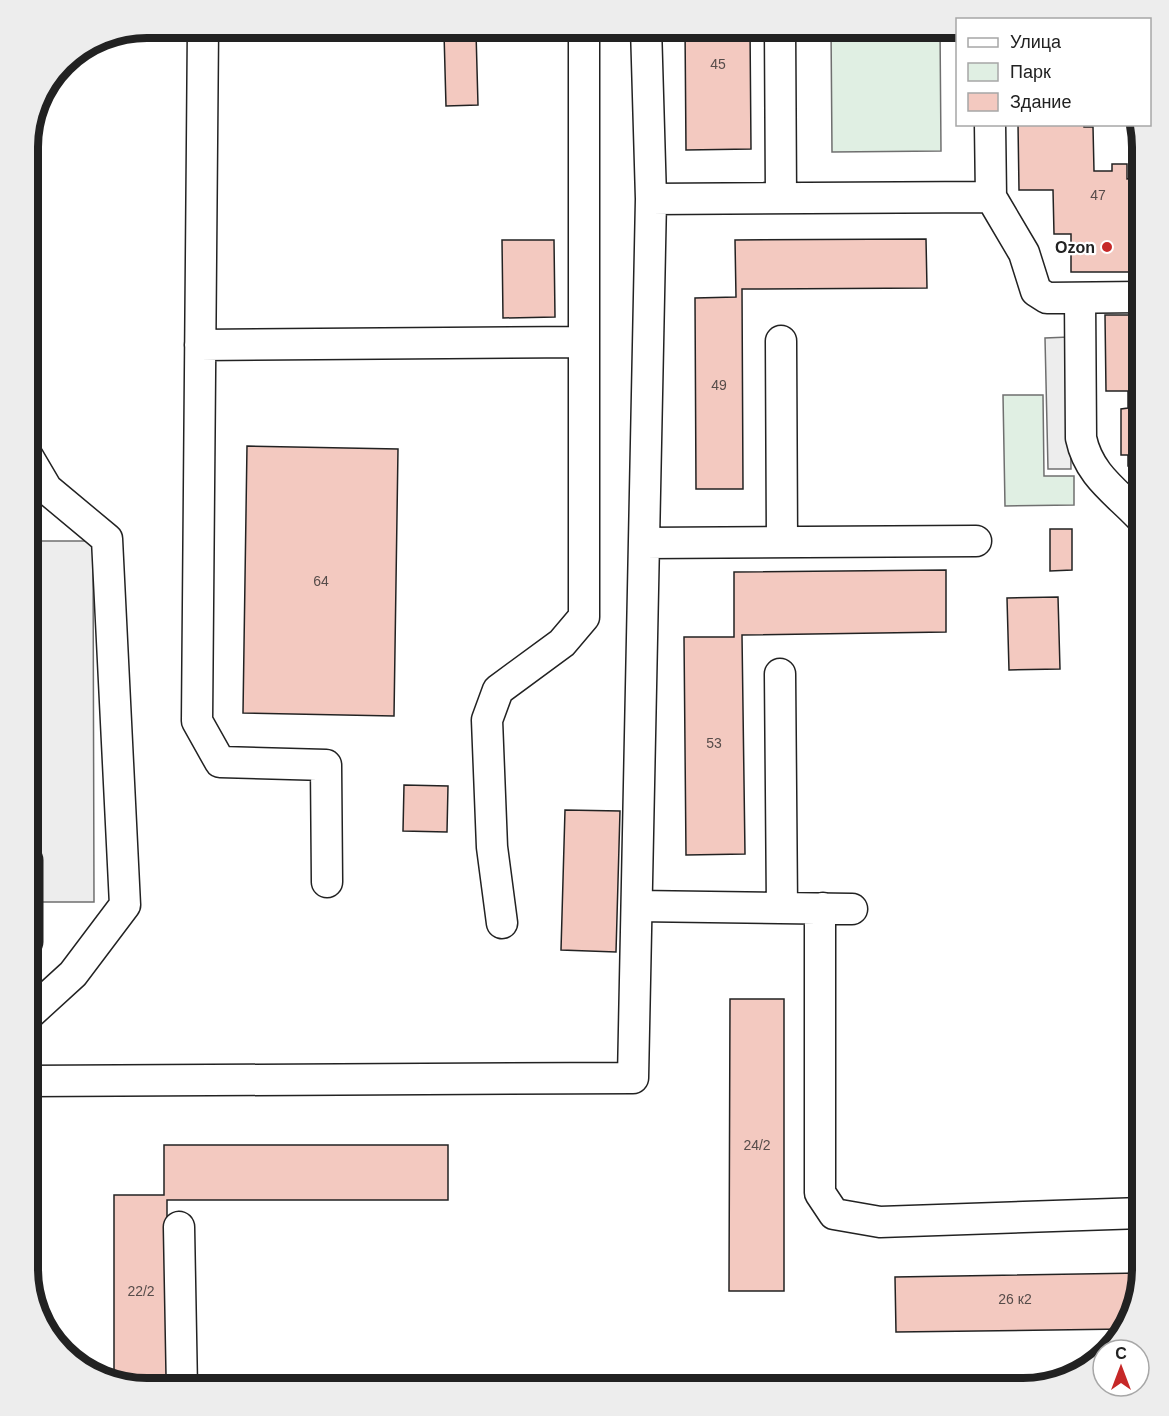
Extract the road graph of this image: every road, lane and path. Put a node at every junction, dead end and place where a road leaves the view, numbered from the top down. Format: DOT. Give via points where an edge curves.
graph roads {
  1 [pos="203,38"];
  2 [pos="584,38"];
  3 [pos="646,38"];
  4 [pos="780,38"];
  5 [pos="990,126"];
  6 [pos="991,197"];
  7 [pos="781,198"];
  8 [pos="651,199"];
  9 [pos="1132,297"];
  10 [pos="1080,298"];
  11 [pos="781,341"];
  12 [pos="584,342"];
  13 [pos="200,345"];
  14 [pos="38,474"];
  15 [pos="1132,509"];
  16 [pos="976,541"];
  17 [pos="782,542"];
  18 [pos="644,543"];
  19 [pos="780,674"];
  20 [pos="327,882"];
  21 [pos="637,906"];
  22 [pos="782,908"];
  23 [pos="502,923"];
  24 [pos="38,1006"];
  25 [pos="38,1081"];
  26 [pos="1132,1213"];
  27 [pos="179,1227"];
  28 [pos="182,1378"];
  1 -- 13 [label="lane"];
  2 -- 12 [label="lane"];
  3 -- 8 [label="lane"];
  4 -- 7 [label="lane"];
  5 -- 6 [label="lane"];
  6 -- 7 [label="lane"];
  6 -- 10 [label="lane" via="1024,253 1036,291 1047,298"];
  7 -- 8 [label="lane"];
  8 -- 18 [label="lane"];
  9 -- 10 [label="lane"];
  10 -- 15 [label="lane" via="1081,438 1085,458"];
  11 -- 17 [label="lane"];
  12 -- 13 [label="lane"];
  12 -- 23 [label="lane" via="584,617 562,643 498,690 487,720 492,847"];
  13 -- 20 [label="lane" via="197,721 220,762 326,765"];
  14 -- 24 [label="lane" via="47,489 107,539 125,905 74,974"];
  16 -- 17 [label="lane"];
  17 -- 18 [label="lane"];
  18 -- 21 [label="lane"];
  19 -- 22 [label="lane"];
  21 -- 22 [label="lane"];
  21 -- 25 [label="lane" via="633,1078"];
  22 -- 26 [label="lane" via="837,909 820,920 820,1192 834,1214 880,1222"];
  27 -- 28 [label="lane"];
}
